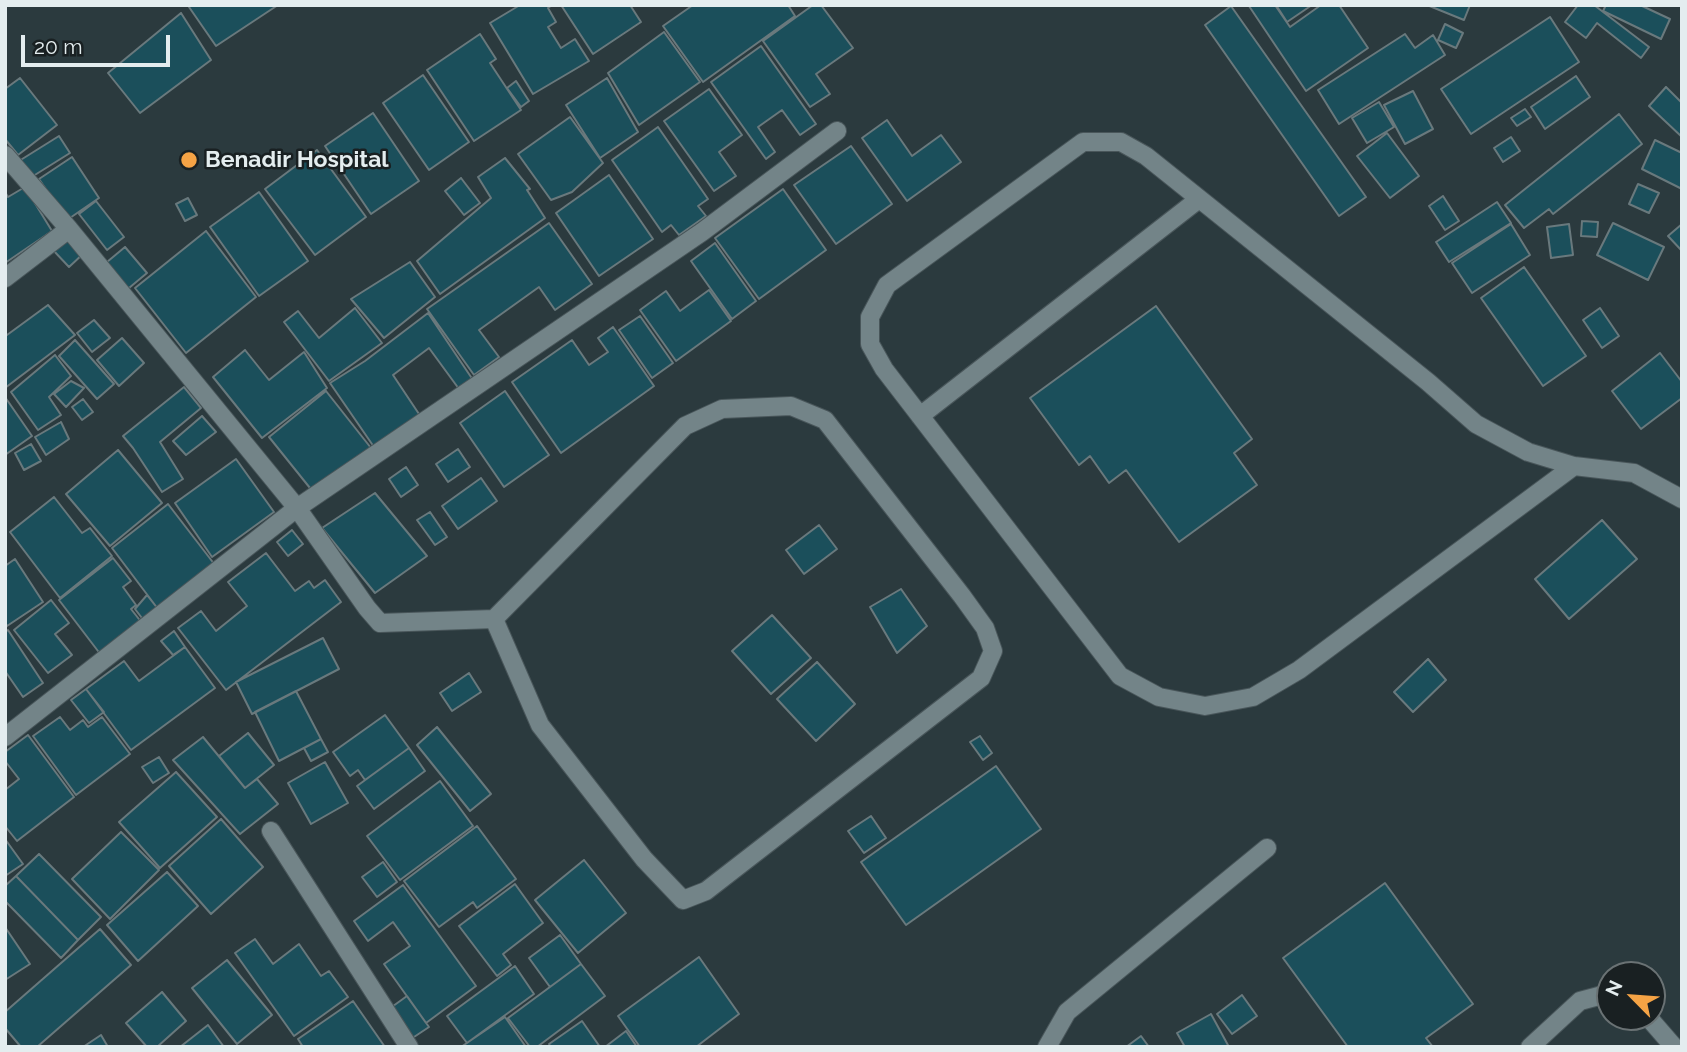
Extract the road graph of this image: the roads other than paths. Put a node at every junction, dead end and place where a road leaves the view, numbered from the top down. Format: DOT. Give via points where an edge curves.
graph roads {
  1 [pos="837,131"];
  2 [pos="5,155"];
  3 [pos="1199,199"];
  4 [pos="69,229"];
  5 [pos="5,278"];
  6 [pos="920,416"];
  7 [pos="1574,466"];
  8 [pos="1682,499"];
  9 [pos="297,509"];
  10 [pos="494,619"];
  11 [pos="5,737"];
  12 [pos="271,831"];
  13 [pos="1267,848"];
  14 [pos="1596,997"];
  15 [pos="1660,1031"];
  16 [pos="409,1047"];
  17 [pos="1047,1047"];
  18 [pos="1530,1047"];
  19 [pos="1674,1047"];
  1 -- 9 [label="street" via="702,232"];
  2 -- 4 [label="street"];
  3 -- 6 [label="street"];
  3 -- 6 [label="street" via="1121,142 1083,142 887,285 870,317 870,344"];
  3 -- 7 [label="street" via="1476,424 1528,452"];
  4 -- 5 [label="street"];
  4 -- 9 [label="street"];
  6 -- 7 [label="street" via="1120,676 1159,697 1205,706 1253,697 1299,670"];
  7 -- 8 [label="street" via="1634,473"];
  9 -- 10 [label="street" via="380,623"];
  9 -- 11 [label="street"];
  10 -- 10 [label="street" via="540,725 644,859 683,900 706,891 981,678 993,651 985,628 962,596 825,420 791,406 722,409 685,426"];
  12 -- 16 [label="street"];
  13 -- 17 [label="street" via="1067,1012"];
  14 -- 18 [label="street" via="1580,1001"];
  15 -- 19 [label="street"];
}
